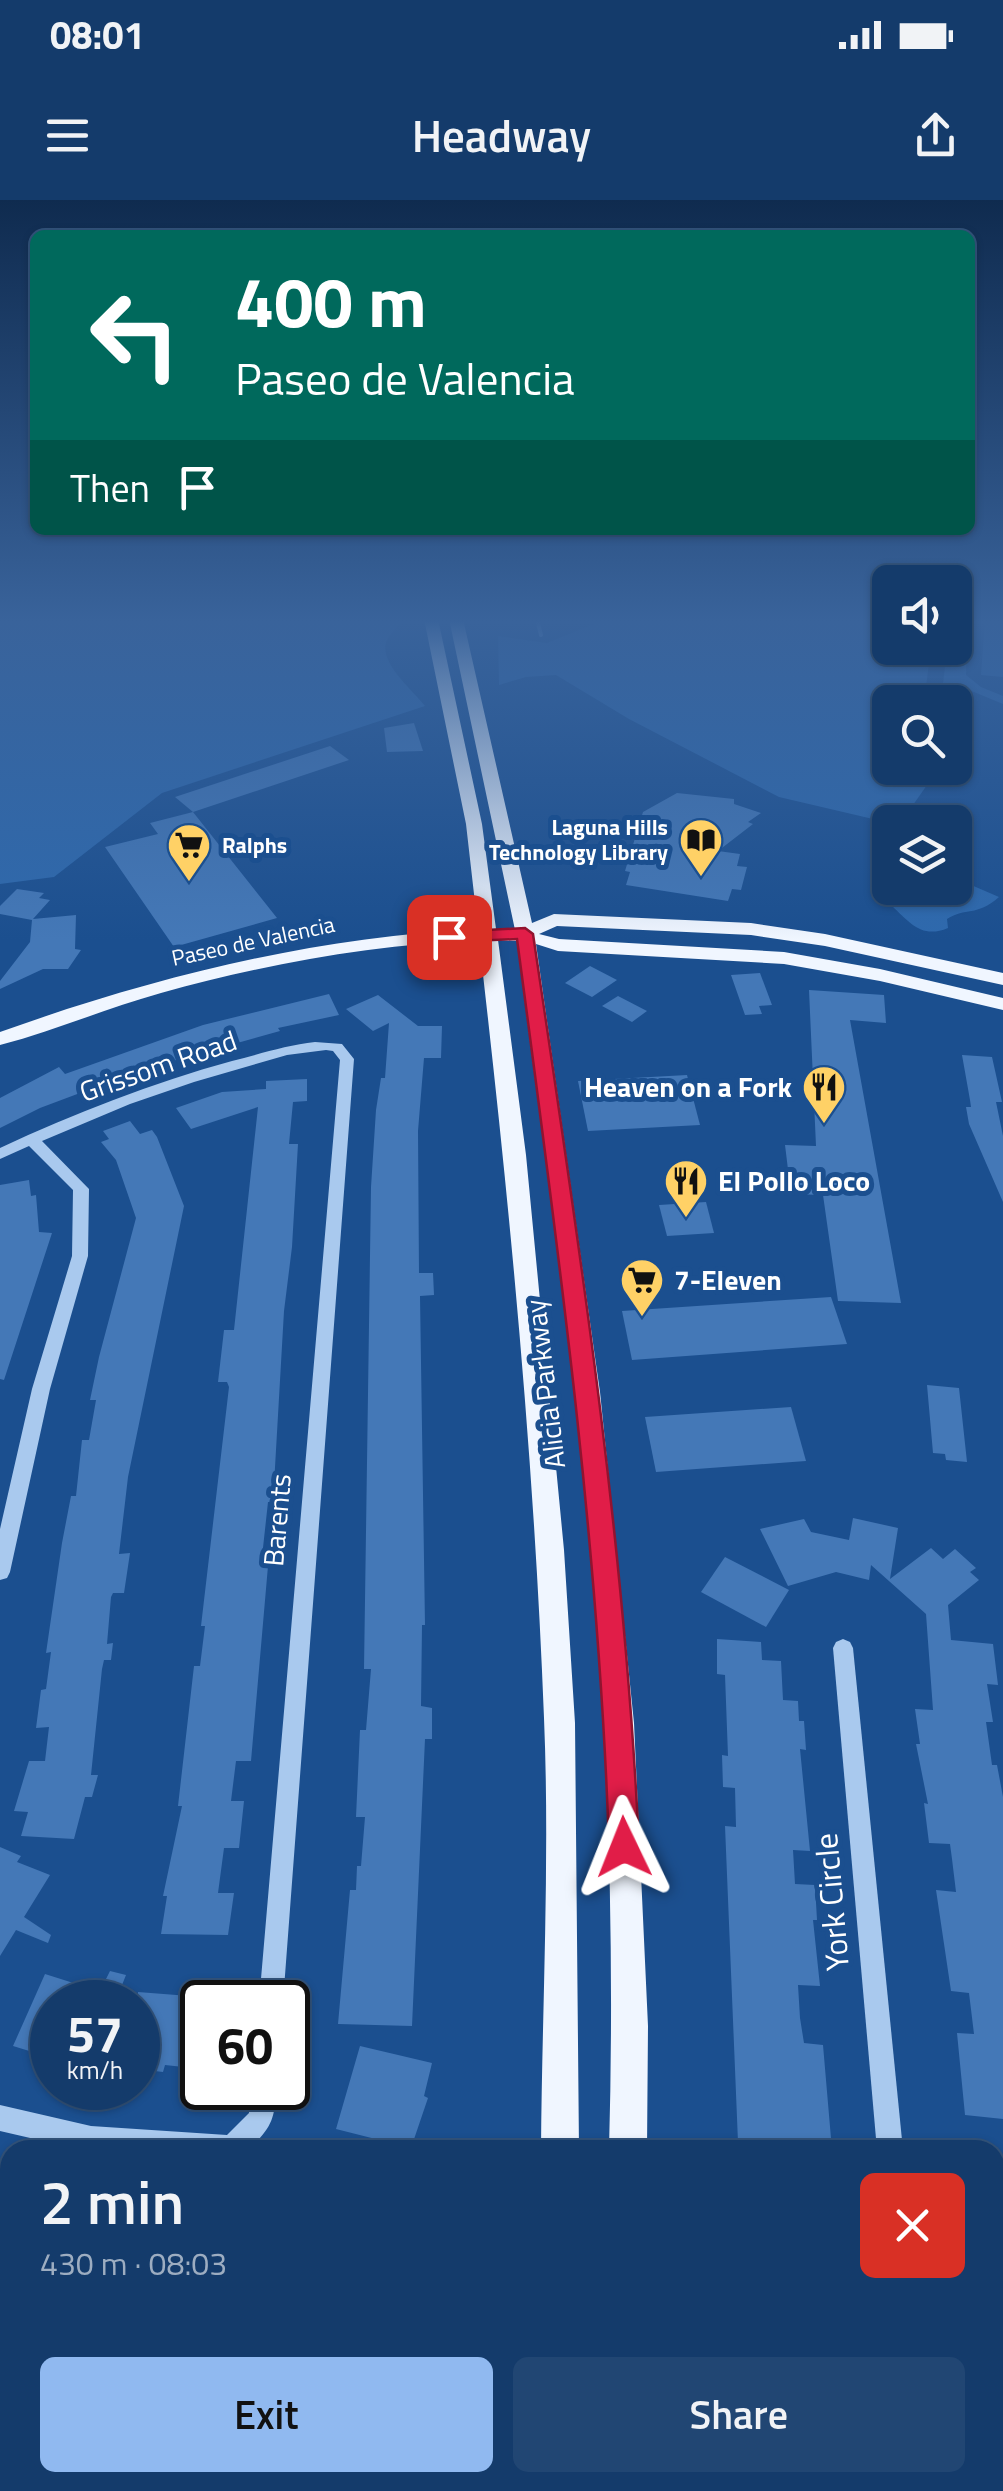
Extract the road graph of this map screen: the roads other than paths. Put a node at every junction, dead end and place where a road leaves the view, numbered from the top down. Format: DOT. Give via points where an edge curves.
graph roads {
  1 [pos="452,726"];
  2 [pos="480,726"];
  3 [pos="487,757"];
  4 [pos="458,759"];
  5 [pos="486,934"];
  6 [pos="525,934"];
  7 [pos="784,958"];
  8 [pos="930,961"];
  9 [pos="1003,979"];
  10 [pos="1003,1004"];
  11 [pos="0,1039"];
  12 [pos="337,1047"];
  13 [pos="31,1139"];
  14 [pos="0,1154"];
  15 [pos="528,1292"];
  16 [pos="575,1292"];
  17 [pos="2,1544"];
  18 [pos="0,1572"];
  19 [pos="843,1648"];
  20 [pos="273,1980"];
  21 [pos="262,2110"];
  22 [pos="0,2118"];
  23 [pos="75,2140"];
  24 [pos="240,2140"];
  25 [pos="560,2140"];
  26 [pos="628,2140"];
  27 [pos="889,2140"];
  1 -- 4 [label="main road, Alicia Parkway"];
  2 -- 3 [label="main road, Alicia Parkway"];
  3 -- 4 [label="main road"];
  3 -- 6 [label="main road, Alicia Parkway"];
  4 -- 5 [label="main road, Alicia Parkway" via="474,824"];
  5 -- 6 [label="main road, Paseo de Valencia"];
  5 -- 11 [label="main road, Paseo de Valencia" via="264,960 129,994"];
  5 -- 15 [label="main road, Alicia Parkway"];
  6 -- 7 [label="main road, Paseo de Valencia" via="558,945"];
  6 -- 8 [label="main road, Paseo de Valencia" via="554,920 752,929"];
  6 -- 16 [label="main road, Alicia Parkway"];
  7 -- 8 [label="main road" via="829,952 916,967"];
  7 -- 10 [label="main road, Paseo de Valencia"];
  8 -- 9 [label="main road, Paseo de Valencia"];
  12 -- 13 [label="street, Grissom Road" via="314,1044 228,1067"];
  12 -- 20 [label="street, Barents" via="347,1059"];
  13 -- 14 [label="street, Grissom Road"];
  13 -- 17 [label="street" via="81,1189 80,1256"];
  15 -- 16 [label="main road"];
  15 -- 25 [label="main road, Alicia Parkway" via="560,1723"];
  16 -- 26 [label="main road, Alicia Parkway" via="619,1722"];
  17 -- 18 [label="street"];
  19 -- 27 [label="street, York Circle"];
  21 -- 24 [label="street" via="261,2120"];
  22 -- 23 [label="street"];
}
